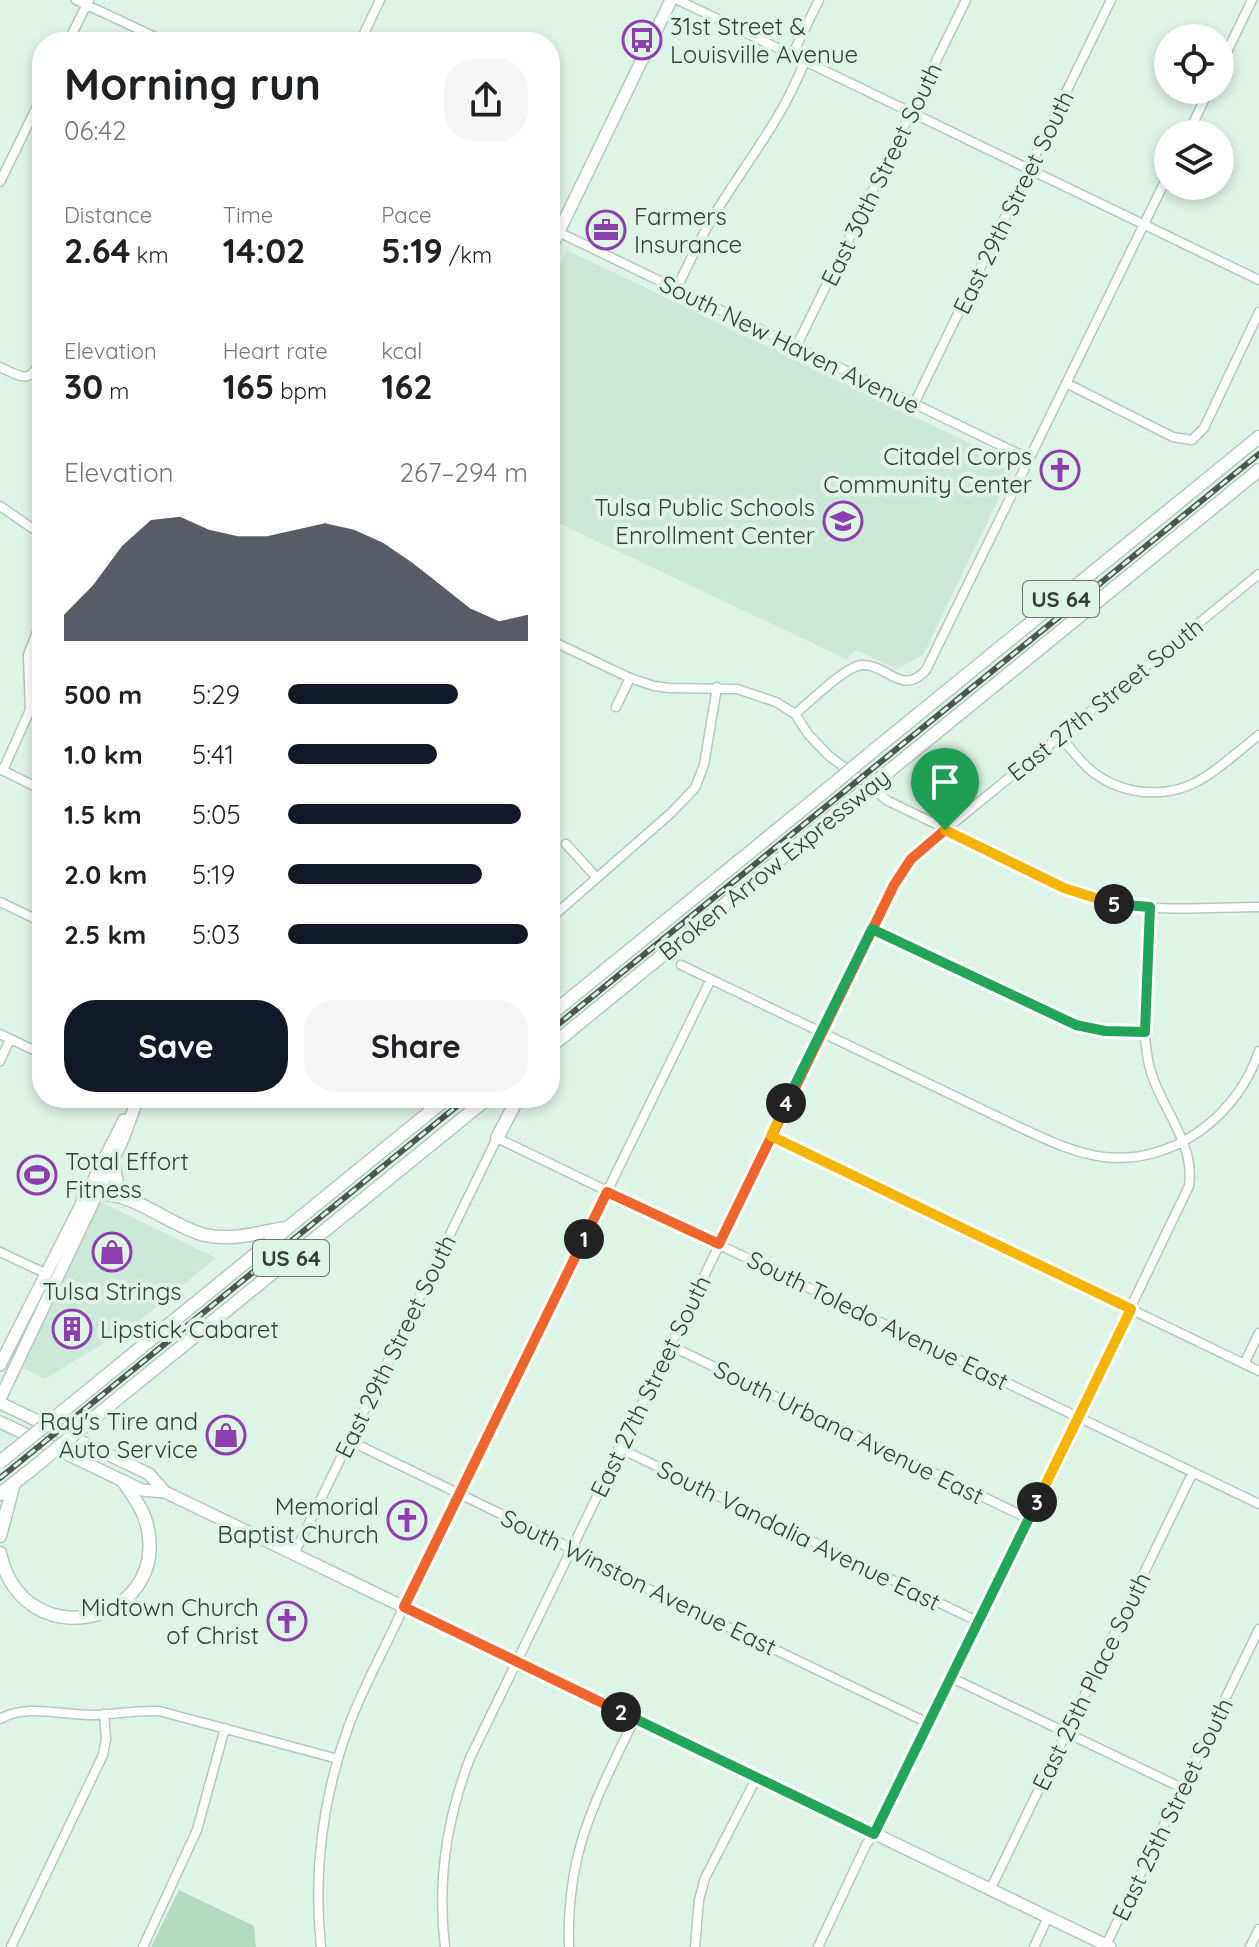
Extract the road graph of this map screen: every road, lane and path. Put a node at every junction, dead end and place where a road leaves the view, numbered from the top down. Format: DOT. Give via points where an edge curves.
graph roads {
  1 [pos="76,0"];
  2 [pos="379,0"];
  3 [pos="671,0"];
  4 [pos="678,0"];
  5 [pos="819,0"];
  6 [pos="966,0"];
  7 [pos="1111,0"];
  8 [pos="1252,0"];
  9 [pos="88,2"];
  10 [pos="73,32"];
  11 [pos="146,32"];
  12 [pos="365,32"];
  13 [pos="1234,37"];
  14 [pos="792,55"];
  15 [pos="805,61"];
  16 [pos="910,112"];
  17 [pos="32,116"];
  18 [pos="1029,169"];
  19 [pos="0,182"];
  20 [pos="1156,200"];
  21 [pos="560,218"];
  22 [pos="1144,224"];
  23 [pos="560,233"];
  24 [pos="1259,280"];
  25 [pos="676,290"];
  26 [pos="1259,312"];
  27 [pos="796,347"];
  28 [pos="0,367"];
  29 [pos="32,375"];
  30 [pos="1066,383"];
  31 [pos="914,404"];
  32 [pos="1259,437"];
  33 [pos="1029,459"];
  34 [pos="1259,470"];
  35 [pos="0,506"];
  36 [pos="32,528"];
  37 [pos="1259,574"];
  38 [pos="32,638"];
  39 [pos="560,645"];
  40 [pos="630,678"];
  41 [pos="717,687"];
  42 [pos="616,707"];
  43 [pos="795,714"];
  44 [pos="1259,735"];
  45 [pos="1060,736"];
  46 [pos="1,769"];
  47 [pos="32,785"];
  48 [pos="945,830"];
  49 [pos="566,844"];
  50 [pos="597,878"];
  51 [pos="0,902"];
  52 [pos="1150,907"];
  53 [pos="1259,907"];
  54 [pos="560,910"];
  55 [pos="32,917"];
  56 [pos="872,929"];
  57 [pos="681,965"];
  58 [pos="711,979"];
  59 [pos="560,1007"];
  60 [pos="821,1032"];
  61 [pos="1145,1032"];
  62 [pos="0,1034"];
  63 [pos="10,1039"];
  64 [pos="560,1039"];
  65 [pos="32,1049"];
  66 [pos="1259,1051"];
  67 [pos="0,1061"];
  68 [pos="131,1108"];
  69 [pos="133,1108"];
  70 [pos="435,1108"];
  71 [pos="476,1108"];
  72 [pos="513,1108"];
  73 [pos="771,1136"];
  74 [pos="497,1138"];
  75 [pos="1183,1142"];
  76 [pos="113,1160"];
  77 [pos="97,1192"];
  78 [pos="607,1192"];
  79 [pos="83,1197"];
  80 [pos="126,1199"];
  81 [pos="287,1228"];
  82 [pos="719,1244"];
  83 [pos="0,1252"];
  84 [pos="45,1273"];
  85 [pos="1131,1309"];
  86 [pos="1259,1333"];
  87 [pos="669,1345"];
  88 [pos="1244,1364"];
  89 [pos="0,1365"];
  90 [pos="1259,1371"];
  91 [pos="0,1401"];
  92 [pos="1079,1417"];
  93 [pos="0,1422"];
  94 [pos="348,1440"];
  95 [pos="619,1448"];
  96 [pos="0,1462"];
  97 [pos="1193,1472"];
  98 [pos="123,1481"];
  99 [pos="14,1483"];
  100 [pos="165,1492"];
  101 [pos="0,1494"];
  102 [pos="460,1494"];
  103 [pos="1259,1504"];
  104 [pos="1029,1519"];
  105 [pos="0,1536"];
  106 [pos="571,1549"];
  107 [pos="0,1553"];
  108 [pos="294,1554"];
  109 [pos="404,1607"];
  110 [pos="979,1622"];
  111 [pos="1259,1629"];
  112 [pos="1256,1642"];
  113 [pos="516,1661"];
  114 [pos="952,1678"];
  115 [pos="104,1714"];
  116 [pos="1,1716"];
  117 [pos="635,1718"];
  118 [pos="930,1724"];
  119 [pos="225,1728"];
  120 [pos="1067,1733"];
  121 [pos="338,1759"];
  122 [pos="757,1777"];
  123 [pos="1182,1788"];
  124 [pos="874,1834"];
  125 [pos="990,1890"];
  126 [pos="1048,1917"];
  127 [pos="1259,1929"];
  128 [pos="1108,1946"];
  129 [pos="11,1947"];
  130 [pos="143,1947"];
  131 [pos="321,1947"];
  132 [pos="445,1947"];
  133 [pos="569,1947"];
  134 [pos="695,1947"];
  135 [pos="818,1947"];
  136 [pos="1034,1947"];
  137 [pos="1250,1947"];
  1 -- 9 [label="street"];
  2 -- 12 [label="street"];
  3 -- 21 [label="main road"];
  4 -- 14 [label="street"];
  5 -- 14 [label="street"];
  6 -- 16 [label="street, East 30th Street South"];
  7 -- 18 [label="street, East 29th Street South"];
  8 -- 13 [label="street"];
  9 -- 10 [label="street"];
  9 -- 11 [label="street"];
  14 -- 15 [label="street"];
  15 -- 16 [label="street"];
  15 -- 25 [label="street" via="790,97 717,211"];
  16 -- 18 [label="street"];
  16 -- 27 [label="street, East 30th Street South"];
  17 -- 19 [label="street"];
  18 -- 22 [label="street"];
  18 -- 31 [label="street, East 29th Street South"];
  20 -- 22 [label="street"];
  22 -- 24 [label="street"];
  22 -- 30 [label="street"];
  23 -- 25 [label="street, South New Haven Avenue"];
  25 -- 27 [label="street, South New Haven Avenue"];
  26 -- 30 [label="street" via="1197,438 1181,440"];
  27 -- 31 [label="street, South New Haven Avenue"];
  28 -- 29 [label="street" via="21,377"];
  30 -- 33 [label="street"];
  31 -- 33 [label="street, South New Haven Avenue"];
  32 -- 59 [label="highway, Broken Arrow Expressway / US 64, bridge"];
  33 -- 43 [label="street" via="922,674 901,680 860,665"];
  34 -- 64 [label="highway, Broken Arrow Expressway / US 64, bridge"];
  35 -- 36 [label="street"];
  37 -- 45 [label="street, East 27th Street South"];
  38 -- 46 [label="street" via="30,710"];
  39 -- 40 [label="street"];
  40 -- 41 [label="street" via="669,688"];
  40 -- 42 [label="street"];
  41 -- 43 [label="street" via="754,693"];
  41 -- 50 [label="street" via="695,788"];
  43 -- 48 [label="street" via="828,755 888,801"];
  44 -- 45 [label="street" via="1202,779 1169,792 1122,787 1095,774"];
  45 -- 48 [label="street, East 27th Street South"];
  46 -- 47 [label="street"];
  48 -- 52 [label="street" via="1084,895"];
  48 -- 56 [label="street, East 27th Street South" via="911,859"];
  49 -- 50 [label="street"];
  50 -- 54 [label="street"];
  51 -- 55 [label="street"];
  52 -- 53 [label="street"];
  52 -- 61 [label="street"];
  56 -- 60 [label="street, East 27th Street South"];
  56 -- 61 [label="street" via="1068,1022 1105,1031"];
  57 -- 58 [label="street"];
  58 -- 60 [label="street"];
  58 -- 78 [label="street"];
  60 -- 73 [label="street, East 27th Street South"];
  60 -- 75 [label="street" via="1064,1147 1132,1157"];
  61 -- 75 [label="street" via="1152,1075"];
  62 -- 63 [label="street"];
  63 -- 65 [label="street"];
  63 -- 67 [label="street"];
  66 -- 75 [label="street" via="1252,1073 1226,1109"];
  68 -- 79 [label="main road"];
  69 -- 76 [label="main road"];
  70 -- 81 [label="highway, US 64"];
  71 -- 99 [label="highway, US 64, bridge"];
  72 -- 74 [label="highway"];
  73 -- 82 [label="street, East 27th Street South"];
  73 -- 85 [label="street"];
  74 -- 78 [label="street, South Toledo Avenue East"];
  74 -- 94 [label="street, East 29th Street South"];
  75 -- 85 [label="street" via="1190,1156 1189,1186"];
  76 -- 77 [label="main road"];
  76 -- 80 [label="highway" via="117,1185"];
  77 -- 79 [label="highway"];
  77 -- 80 [label="highway"];
  77 -- 91 [label="main road"];
  78 -- 82 [label="street, South Toledo Avenue East"];
  78 -- 102 [label="street"];
  79 -- 84 [label="main road"];
  80 -- 81 [label="highway" via="207,1235 229,1238"];
  81 -- 96 [label="highway, US 64, bridge"];
  82 -- 87 [label="street, East 27th Street South"];
  82 -- 92 [label="street, South Toledo Avenue East"];
  83 -- 84 [label="street"];
  84 -- 89 [label="main road"];
  85 -- 88 [label="street"];
  85 -- 92 [label="street"];
  86 -- 88 [label="street"];
  87 -- 95 [label="street, East 27th Street South"];
  87 -- 104 [label="street, South Urbana Avenue East"];
  88 -- 90 [label="street"];
  91 -- 100 [label="main road" via="149,1474"];
  92 -- 97 [label="street, South Toledo Avenue East"];
  92 -- 104 [label="street"];
  93 -- 98 [label="main road"];
  94 -- 102 [label="street, South Winston Avenue East"];
  94 -- 108 [label="street, East 29th Street South"];
  95 -- 106 [label="street, East 27th Street South"];
  95 -- 110 [label="street, South Vandalia Avenue East"];
  97 -- 103 [label="street, South Toledo Avenue East"];
  97 -- 120 [label="street, East 25th Place South"];
  98 -- 100 [label="main road"];
  98 -- 107 [label="highway" via="145,1519 149,1549 139,1582 111,1609 76,1618 40,1610 14,1588"];
  99 -- 101 [label="highway, US 64"];
  99 -- 105 [label="highway"];
  100 -- 108 [label="main road"];
  102 -- 106 [label="street, South Winston Avenue East"];
  102 -- 109 [label="street"];
  104 -- 110 [label="street"];
  106 -- 113 [label="street, East 27th Street South"];
  106 -- 118 [label="street, South Winston Avenue East"];
  108 -- 109 [label="main road"];
  109 -- 113 [label="main road"];
  109 -- 121 [label="street"];
  110 -- 114 [label="street"];
  111 -- 112 [label="street, East 25th Street South"];
  112 -- 123 [label="street, East 25th Street South"];
  113 -- 117 [label="main road"];
  113 -- 132 [label="street, East 27th Street South" via="457,1796 444,1863"];
  114 -- 118 [label="street"];
  114 -- 120 [label="street"];
  115 -- 116 [label="street" via="26,1711"];
  115 -- 119 [label="street" via="159,1711"];
  115 -- 129 [label="street" via="103,1755"];
  117 -- 122 [label="main road"];
  117 -- 133 [label="street" via="581,1839 570,1894"];
  118 -- 124 [label="street"];
  119 -- 121 [label="street"];
  119 -- 130 [label="street" via="197,1830"];
  120 -- 123 [label="street"];
  120 -- 125 [label="street, East 25th Place South"];
  121 -- 131 [label="street" via="318,1863"];
  122 -- 124 [label="main road"];
  122 -- 134 [label="street" via="705,1878"];
  123 -- 128 [label="street, East 25th Street South"];
  124 -- 125 [label="main road"];
  124 -- 135 [label="street"];
  125 -- 126 [label="main road"];
  126 -- 128 [label="main road"];
  126 -- 136 [label="street"];
  127 -- 137 [label="street"];
}
